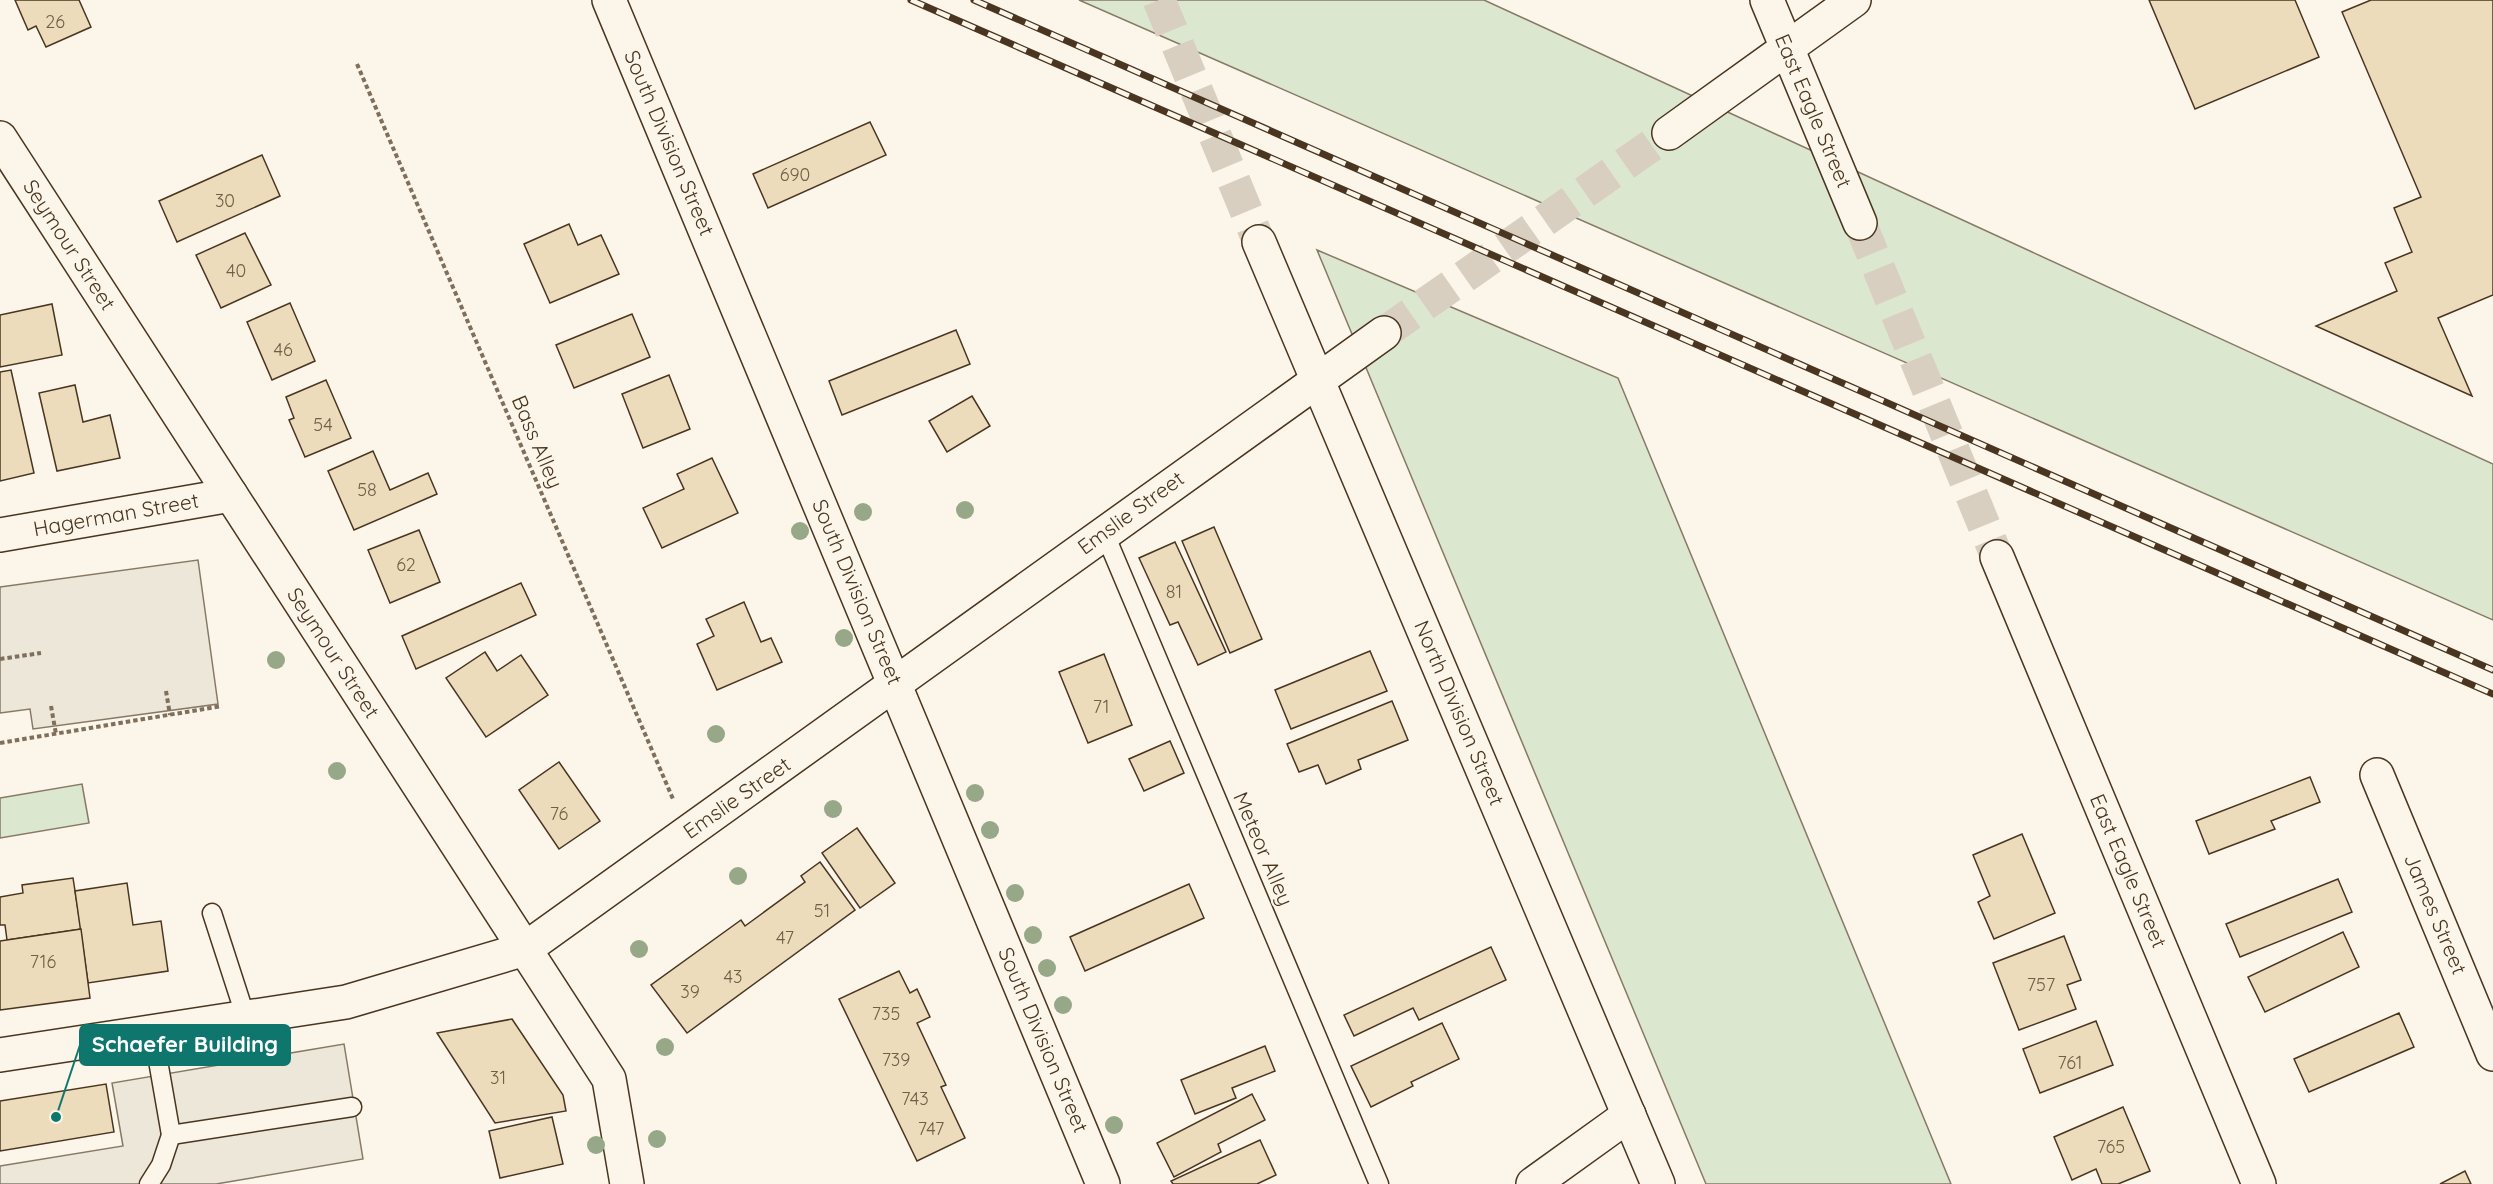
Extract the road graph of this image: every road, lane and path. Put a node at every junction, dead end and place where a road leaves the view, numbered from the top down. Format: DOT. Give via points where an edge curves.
graph roads {
  1 [pos="609,0"];
  2 [pos="1767,0"];
  3 [pos="1854,0"];
  4 [pos="1787,48"];
  5 [pos="357,64"];
  6 [pos="1669,133"];
  7 [pos="0,138"];
  8 [pos="1860,223"];
  9 [pos="1259,242"];
  10 [pos="1384,333"];
  11 [pos="1316,380"];
  12 [pos="231,495"];
  13 [pos="1104,532"];
  14 [pos="0,535"];
  15 [pos="1997,557"];
  16 [pos="41,653"];
  17 [pos="0,659"];
  18 [pos="896,685"];
  19 [pos="166,691"];
  20 [pos="51,706"];
  21 [pos="222,706"];
  22 [pos="170,715"];
  23 [pos="56,734"];
  24 [pos="0,743"];
  25 [pos="2377,775"];
  26 [pos="687,832"];
  27 [pos="212,913"];
  28 [pos="525,949"];
  29 [pos="246,1018"];
  30 [pos="153,1032"];
  31 [pos="2493,1054"];
  32 [pos="0,1055"];
  33 [pos="352,1107"];
  34 [pos="1629,1115"];
  35 [pos="171,1135"];
  36 [pos="149,1184"];
  37 [pos="627,1184"];
  38 [pos="1103,1184"];
  39 [pos="1379,1184"];
  40 [pos="1533,1184"];
  41 [pos="1658,1184"];
  42 [pos="2259,1184"];
  1 -- 18 [label="street, South Division Street"];
  2 -- 4 [label="street, East Eagle Street"];
  3 -- 4 [label="street"];
  4 -- 6 [label="street"];
  4 -- 8 [label="street, East Eagle Street"];
  5 -- 26 [label="path, Bass Alley"];
  7 -- 12 [label="street, Seymour Street"];
  9 -- 11 [label="street, North Division Street"];
  10 -- 11 [label="street, Emslie Street"];
  11 -- 13 [label="street, Emslie Street"];
  11 -- 34 [label="street, North Division Street"];
  12 -- 14 [label="street, Hagerman Street"];
  12 -- 28 [label="street, Seymour Street"];
  13 -- 18 [label="street, Emslie Street"];
  13 -- 39 [label="lane, Meteor Alley"];
  15 -- 42 [label="street, East Eagle Street"];
  16 -- 17 [label="path"];
  18 -- 26 [label="street, Emslie Street"];
  18 -- 38 [label="street, South Division Street"];
  19 -- 22 [label="path"];
  20 -- 23 [label="path"];
  21 -- 22 [label="path"];
  22 -- 23 [label="path"];
  23 -- 24 [label="path"];
  25 -- 31 [label="street, James Street"];
  26 -- 28 [label="street, Emslie Street"];
  27 -- 29 [label="lane"];
  28 -- 29 [label="street, Emslie Street" via="346,1002"];
  28 -- 37 [label="street, Seymour Street" via="609,1079"];
  29 -- 30 [label="street, Emslie Street"];
  30 -- 32 [label="street, Emslie Street"];
  30 -- 35 [label="lane"];
  33 -- 35 [label="lane"];
  34 -- 40 [label="street"];
  34 -- 41 [label="street, North Division Street"];
  35 -- 36 [label="lane" via="161,1165"];
}
